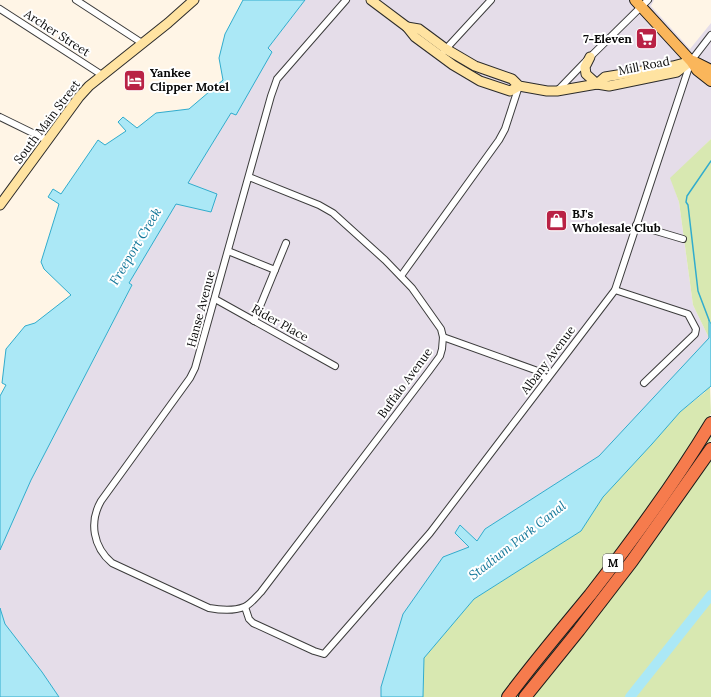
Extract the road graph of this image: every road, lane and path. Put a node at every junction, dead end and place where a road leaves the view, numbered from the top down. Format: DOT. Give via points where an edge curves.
graph roads {
  1 [pos="76,0"];
  2 [pos="194,0"];
  3 [pos="346,0"];
  4 [pos="491,0"];
  5 [pos="376,1"];
  6 [pos="641,2"];
  7 [pos="0,9"];
  8 [pos="711,35"];
  9 [pos="142,43"];
  10 [pos="443,52"];
  11 [pos="590,57"];
  12 [pos="691,61"];
  13 [pos="711,70"];
  14 [pos="102,75"];
  15 [pos="711,81"];
  16 [pos="597,84"];
  17 [pos="519,86"];
  18 [pos="557,91"];
  19 [pos="0,117"];
  20 [pos="47,140"];
  21 [pos="248,178"];
  22 [pos="0,205"];
  23 [pos="636,225"];
  24 [pos="683,239"];
  25 [pos="286,243"];
  26 [pos="228,251"];
  27 [pos="275,270"];
  28 [pos="401,276"];
  29 [pos="615,290"];
  30 [pos="215,299"];
  31 [pos="254,321"];
  32 [pos="443,337"];
  33 [pos="335,366"];
  34 [pos="547,379"];
  35 [pos="644,383"];
  36 [pos="711,423"];
  37 [pos="711,450"];
  38 [pos="245,607"];
  39 [pos="508,697"];
  40 [pos="525,697"];
  1 -- 9 [label="street"];
  2 -- 9 [label="main road, South Main Street"];
  3 -- 21 [label="street, Hanse Avenue" via="277,79"];
  4 -- 10 [label="street"];
  5 -- 10 [label="main road, Mill Road" via="407,27 419,29"];
  6 -- 11 [label="street"];
  6 -- 12 [label="main road"];
  7 -- 14 [label="street, Archer Street"];
  8 -- 12 [label="street, Albany Avenue"];
  9 -- 14 [label="main road, South Main Street"];
  10 -- 17 [label="main road, Mill Road" via="512,79"];
  11 -- 16 [label="main road" via="585,67 586,74"];
  11 -- 18 [label="street"];
  12 -- 13 [label="main road"];
  12 -- 15 [label="main road" via="697,70"];
  12 -- 16 [label="main road, Mill Road" via="605,77"];
  12 -- 23 [label="street, Albany Avenue"];
  14 -- 20 [label="main road, South Main Street" via="78,97"];
  16 -- 18 [label="main road, Mill Road"];
  17 -- 18 [label="main road, Mill Road"];
  17 -- 28 [label="street" via="499,140"];
  19 -- 20 [label="street"];
  20 -- 22 [label="main road, South Main Street"];
  21 -- 26 [label="street, Hanse Avenue"];
  21 -- 28 [label="street" via="319,205 333,213"];
  23 -- 24 [label="street"];
  23 -- 29 [label="street, Albany Avenue"];
  25 -- 27 [label="street"];
  26 -- 27 [label="street"];
  26 -- 30 [label="street, Hanse Avenue"];
  27 -- 31 [label="street"];
  28 -- 32 [label="street" via="437,323"];
  29 -- 34 [label="street, Albany Avenue"];
  29 -- 35 [label="street" via="688,314 696,329 695,334"];
  30 -- 31 [label="street, Rider Place"];
  30 -- 38 [label="street, Hanse Avenue" via="200,355 190,378 101,501 95,513 94,532 102,553 122,568 209,608 225,610"];
  31 -- 33 [label="street, Rider Place"];
  32 -- 34 [label="street" via="535,370"];
  32 -- 38 [label="street, Buffalo Avenue" via="440,356 261,592"];
  34 -- 38 [label="street, Albany Avenue" via="430,534 324,654 253,623"];
  36 -- 39 [label="highway, M" via="636,532"];
  37 -- 40 [label="highway, M" via="632,561"];
}
